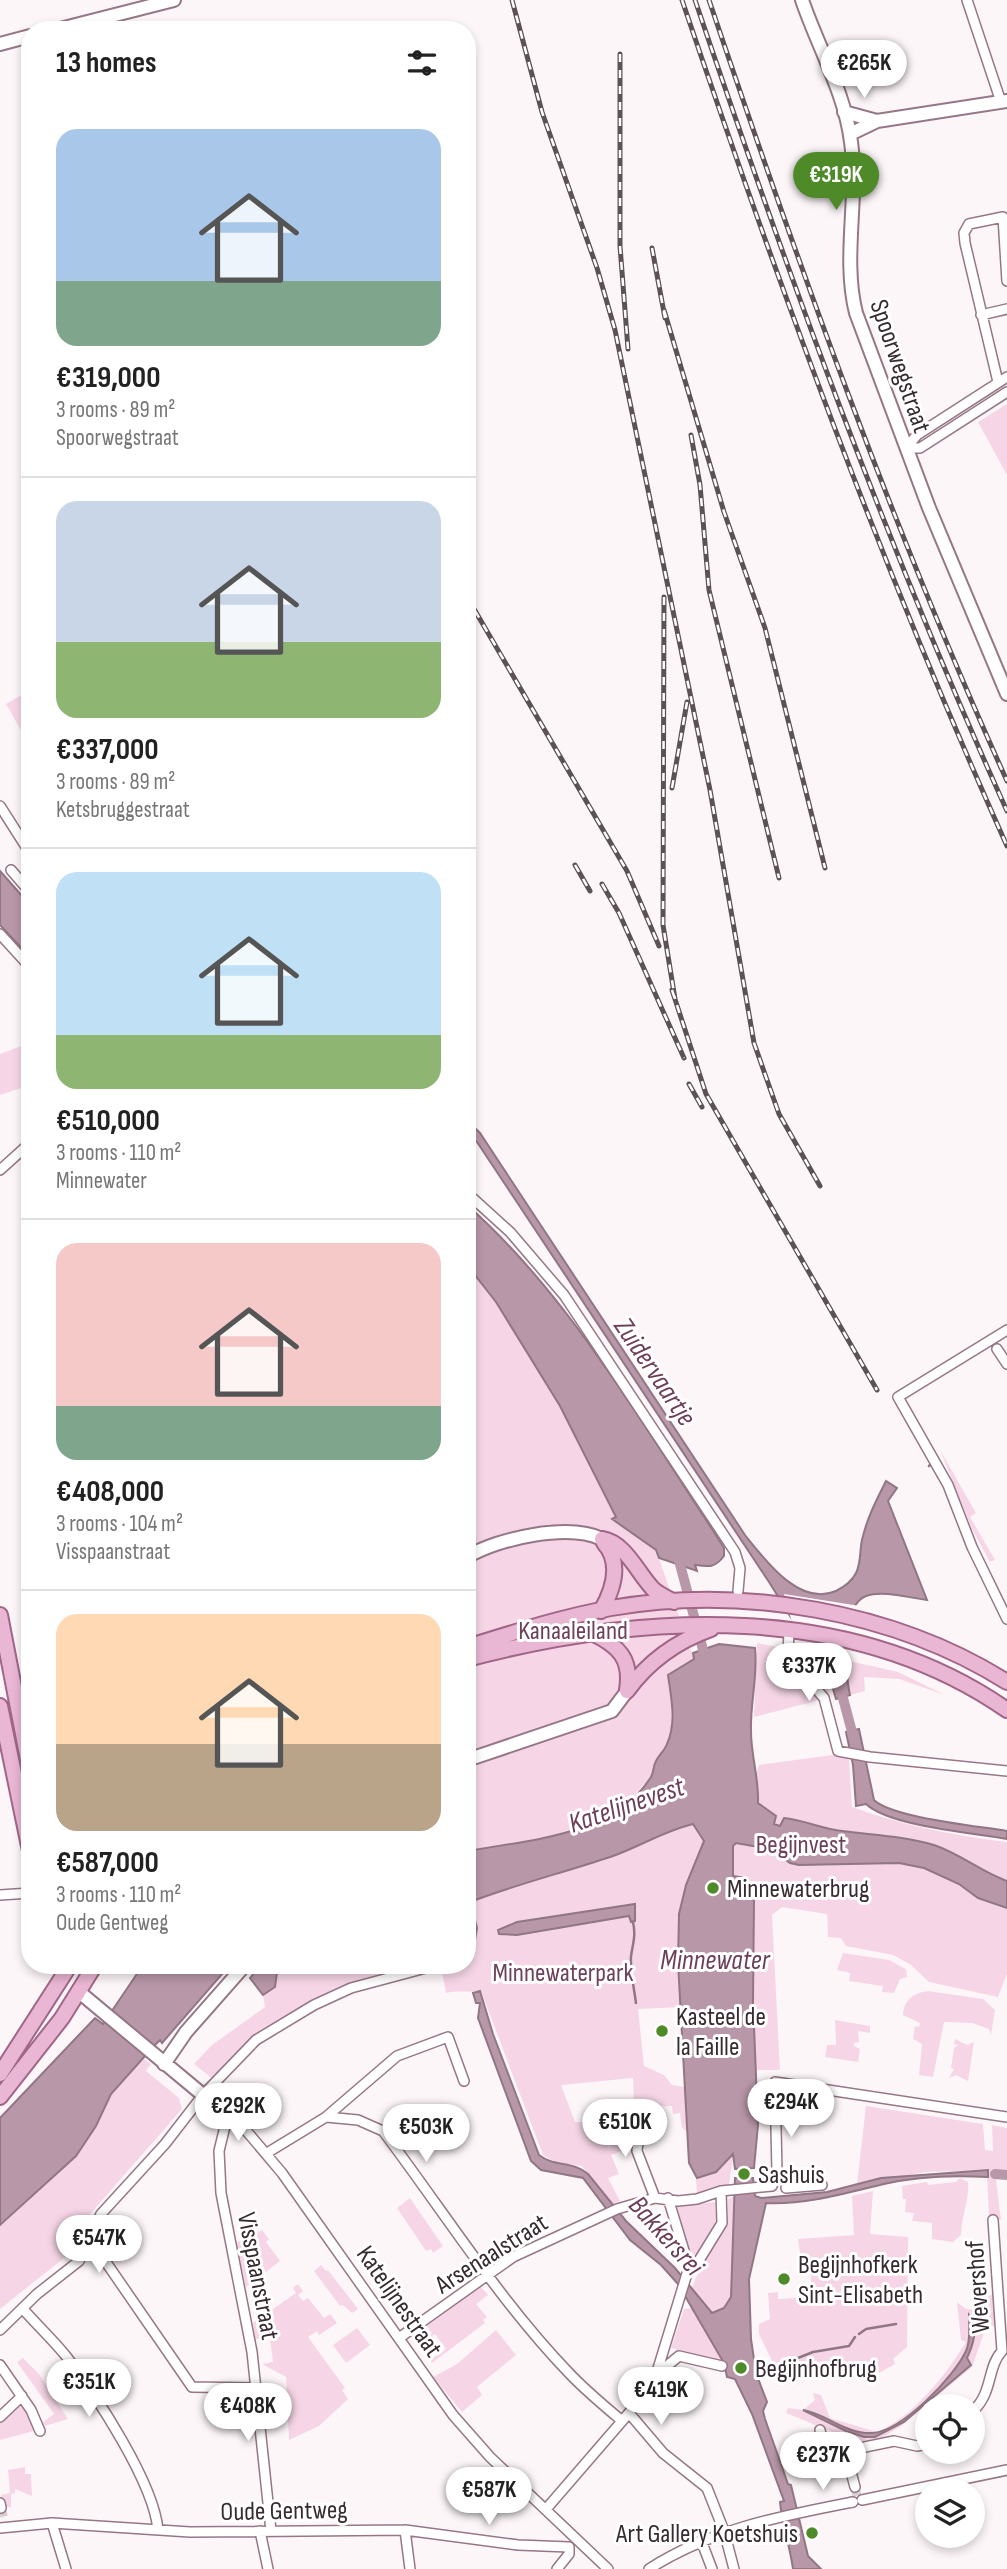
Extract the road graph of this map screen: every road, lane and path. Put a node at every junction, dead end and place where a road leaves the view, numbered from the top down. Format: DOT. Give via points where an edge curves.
graph roads {
  1 [pos="174,0"];
  2 [pos="802,0"];
  3 [pos="967,0"];
  4 [pos="91,21"];
  5 [pos="21,38"];
  6 [pos="0,44"];
  7 [pos="1004,102"];
  8 [pos="844,112"];
  9 [pos="877,121"];
  10 [pos="850,134"];
  11 [pos="1005,217"];
  12 [pos="1007,281"];
  13 [pos="1007,309"];
  14 [pos="981,315"];
  15 [pos="1003,380"];
  16 [pos="1007,392"];
  17 [pos="947,416"];
  18 [pos="953,425"];
  19 [pos="906,448"];
  20 [pos="1007,694"];
  21 [pos="0,806"];
  22 [pos="21,839"];
  23 [pos="11,870"];
  24 [pos="21,882"];
  25 [pos="0,934"];
  26 [pos="21,957"];
  27 [pos="21,1151"];
  28 [pos="0,1170"];
  29 [pos="476,1201"];
  30 [pos="1007,1330"];
  31 [pos="997,1349"];
  32 [pos="1007,1364"];
  33 [pos="602,1539"];
  34 [pos="476,1553"];
  35 [pos="738,1591"];
  36 [pos="998,1598"];
  37 [pos="675,1603"];
  38 [pos="601,1611"];
  39 [pos="1007,1613"];
  40 [pos="0,1615"];
  41 [pos="1007,1619"];
  42 [pos="686,1632"];
  43 [pos="592,1633"];
  44 [pos="790,1635"];
  45 [pos="476,1644"];
  46 [pos="476,1657"];
  47 [pos="1007,1682"];
  48 [pos="626,1691"];
  49 [pos="0,1706"];
  50 [pos="1007,1710"];
  51 [pos="21,1724"];
  52 [pos="476,1757"];
  53 [pos="1007,1771"];
  54 [pos="21,1808"];
  55 [pos="21,1894"];
  56 [pos="0,1895"];
  57 [pos="59,1974"];
  58 [pos="67,1974"];
  59 [pos="89,1974"];
  60 [pos="237,1974"];
  61 [pos="403,1974"];
  62 [pos="78,1990"];
  63 [pos="167,2060"];
  64 [pos="0,2074"];
  65 [pos="464,2081"];
  66 [pos="204,2095"];
  67 [pos="0,2097"];
  68 [pos="337,2107"];
  69 [pos="646,2112"];
  70 [pos="228,2114"];
  71 [pos="326,2117"];
  72 [pos="344,2117"];
  73 [pos="1007,2118"];
  74 [pos="267,2153"];
  75 [pos="772,2186"];
  76 [pos="822,2186"];
  77 [pos="721,2191"];
  78 [pos="655,2198"];
  79 [pos="667,2198"];
  80 [pos="993,2220"];
  81 [pos="90,2239"];
  82 [pos="689,2267"];
  83 [pos="487,2275"];
  84 [pos="23,2309"];
  85 [pos="0,2330"];
  86 [pos="399,2338"];
  87 [pos="1004,2351"];
  88 [pos="661,2352"];
  89 [pos="679,2356"];
  90 [pos="0,2365"];
  91 [pos="722,2366"];
  92 [pos="656,2375"];
  93 [pos="257,2388"];
  94 [pos="22,2396"];
  95 [pos="985,2396"];
  96 [pos="629,2413"];
  97 [pos="0,2417"];
  98 [pos="621,2420"];
  99 [pos="820,2430"];
  100 [pos="40,2431"];
  101 [pos="915,2446"];
  102 [pos="853,2462"];
  103 [pos="1007,2470"];
  104 [pos="855,2487"];
  105 [pos="547,2508"];
  106 [pos="52,2522"];
  107 [pos="4,2525"];
  108 [pos="158,2530"];
  109 [pos="405,2530"];
  110 [pos="260,2531"];
  111 [pos="271,2531"];
  112 [pos="724,2532"];
  113 [pos="578,2538"];
  114 [pos="701,2540"];
  115 [pos="569,2547"];
  116 [pos="66,2569"];
  117 [pos="268,2569"];
  118 [pos="410,2569"];
  119 [pos="557,2569"];
  120 [pos="608,2569"];
  121 [pos="649,2569"];
  122 [pos="712,2569"];
  123 [pos="734,2569"];
  1 -- 4 [label="street"];
  2 -- 8 [label="street, Spoorwegstraat"];
  3 -- 7 [label="street"];
  5 -- 6 [label="street"];
  7 -- 9 [label="street"];
  8 -- 9 [label="street"];
  8 -- 10 [label="street, Spoorwegstraat"];
  9 -- 10 [label="street"];
  10 -- 19 [label="street, Spoorwegstraat" via="854,307"];
  11 -- 12 [label="street"];
  11 -- 14 [label="street" via="969,224 964,233"];
  13 -- 14 [label="street"];
  14 -- 15 [label="street"];
  15 -- 17 [label="street"];
  16 -- 18 [label="street"];
  17 -- 18 [label="street"];
  17 -- 19 [label="street"];
  18 -- 19 [label="street" via="920,448"];
  19 -- 20 [label="street, Spoorwegstraat"];
  21 -- 22 [label="street"];
  23 -- 24 [label="street"];
  25 -- 26 [label="street"];
  27 -- 28 [label="street"];
  29 -- 35 [label="street" via="546,1271 607,1356 734,1552 740,1568"];
  30 -- 36 [label="street" via="898,1396 948,1485"];
  31 -- 32 [label="street"];
  33 -- 34 [label="street" via="569,1531 500,1543"];
  33 -- 37 [label="main road" via="628,1556 656,1592"];
  33 -- 38 [label="main road" via="614,1559 614,1571"];
  36 -- 39 [label="street"];
  36 -- 41 [label="street"];
  37 -- 38 [label="main road"];
  37 -- 47 [label="main road" via="788,1607 864,1621 951,1652"];
  38 -- 45 [label="main road"];
  40 -- 51 [label="main road"];
  42 -- 43 [label="main road"];
  42 -- 44 [label="main road" via="717,1625"];
  42 -- 48 [label="main road"];
  43 -- 46 [label="main road" via="530,1642"];
  43 -- 48 [label="main road" via="623,1654 629,1670"];
  44 -- 50 [label="main road" via="862,1645 916,1661 950,1675"];
  44 -- 53 [label="street" via="788,1657 824,1698 838,1751"];
  48 -- 52 [label="street" via="612,1711"];
  49 -- 54 [label="main road"];
  55 -- 56 [label="street"];
  57 -- 64 [label="main road"];
  58 -- 62 [label="main road"];
  59 -- 62 [label="main road"];
  60 -- 63 [label="street"];
  61 -- 66 [label="street" via="351,1988 285,2020 256,2040"];
  62 -- 63 [label="street, Katelijnestraat" via="149,2051"];
  62 -- 67 [label="main road" via="62,2018"];
  63 -- 66 [label="street, Katelijnestraat" via="192,2077 192,2086"];
  65 -- 68 [label="street" via="448,2037 397,2056"];
  66 -- 70 [label="street, Katelijnestraat"];
  66 -- 81 [label="street" via="101,2214"];
  68 -- 71 [label="street"];
  68 -- 72 [label="street"];
  69 -- 78 [label="street" via="647,2131 637,2151"];
  70 -- 74 [label="street, Katelijnestraat"];
  70 -- 93 [label="street, Visspaanstraat" via="219,2151 221,2193"];
  71 -- 72 [label="street"];
  71 -- 74 [label="street"];
  72 -- 83 [label="street" via="383,2131"];
  73 -- 75 [label="street" via="775,2082 777,2174"];
  74 -- 86 [label="street, Katelijnestraat"];
  75 -- 76 [label="street"];
  75 -- 77 [label="street, Arsenaalstraat"];
  77 -- 79 [label="street, Arsenaalstraat" via="697,2199"];
  77 -- 82 [label="street" via="722,2223 698,2262"];
  78 -- 79 [label="street, Arsenaalstraat"];
  78 -- 83 [label="street, Arsenaalstraat" via="613,2210 549,2239"];
  79 -- 82 [label="street"];
  80 -- 87 [label="street, Wevershof"];
  81 -- 84 [label="street" via="79,2261"];
  81 -- 93 [label="street" via="192,2387"];
  82 -- 88 [label="street"];
  83 -- 86 [label="street, Arsenaalstraat"];
  83 -- 98 [label="street" via="570,2374"];
  84 -- 85 [label="street"];
  84 -- 108 [label="street" via="66,2356 135,2463 151,2496"];
  86 -- 105 [label="street, Katelijnestraat" via="466,2430"];
  87 -- 95 [label="street, Wevershof" via="996,2360"];
  88 -- 89 [label="street"];
  88 -- 92 [label="street"];
  89 -- 91 [label="street"];
  89 -- 92 [label="street"];
  90 -- 94 [label="street"];
  92 -- 96 [label="street"];
  93 -- 111 [label="street, Visspaanstraat"];
  94 -- 97 [label="street"];
  94 -- 100 [label="street"];
  96 -- 98 [label="street"];
  96 -- 112 [label="street" via="663,2453 707,2488"];
  98 -- 105 [label="street"];
  99 -- 102 [label="street" via="825,2451"];
  101 -- 102 [label="street" via="894,2441 863,2446"];
  102 -- 104 [label="street"];
  103 -- 112 [label="street"];
  105 -- 113 [label="street, Katelijnestraat"];
  106 -- 107 [label="street, Oude Gentweg"];
  106 -- 108 [label="street, Oude Gentweg"];
  106 -- 116 [label="street"];
  108 -- 110 [label="street, Oude Gentweg"];
  109 -- 111 [label="street, Oude Gentweg"];
  109 -- 115 [label="street, Oude Gentweg"];
  109 -- 118 [label="street"];
  110 -- 111 [label="street, Oude Gentweg"];
  110 -- 117 [label="street"];
  112 -- 114 [label="street"];
  112 -- 123 [label="street"];
  113 -- 115 [label="street"];
  113 -- 120 [label="street, Katelijnestraat"];
  114 -- 121 [label="street"];
  114 -- 122 [label="street"];
  115 -- 119 [label="street"];
}
